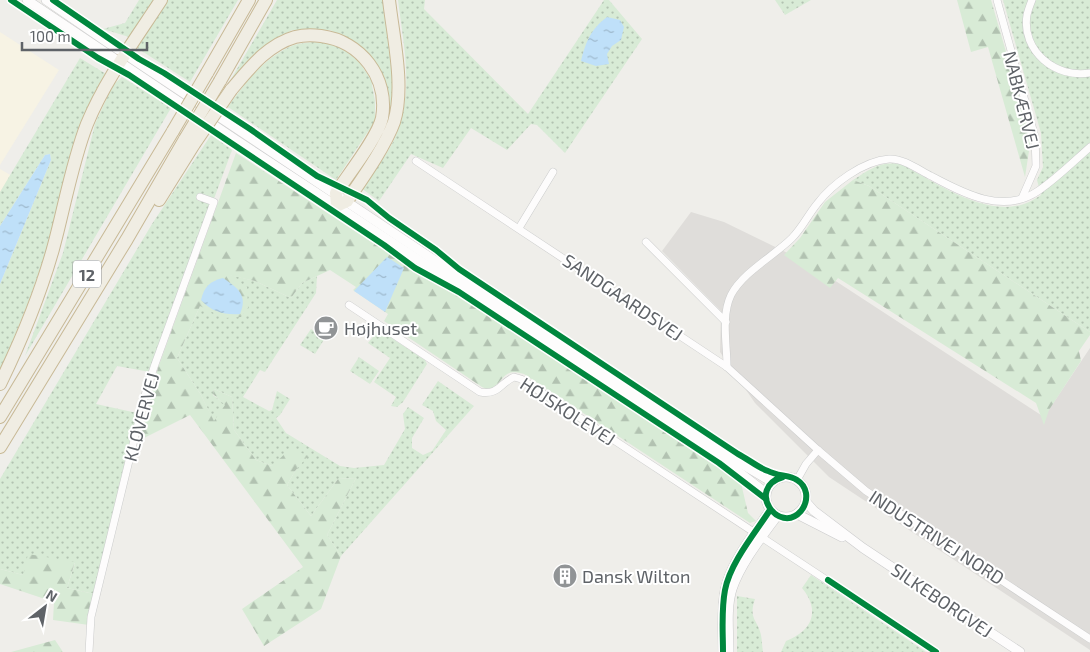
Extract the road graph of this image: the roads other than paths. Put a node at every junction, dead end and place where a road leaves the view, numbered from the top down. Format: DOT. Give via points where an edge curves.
graph roads {
  1 [pos="27,0"];
  2 [pos="46,0"];
  3 [pos="161,0"];
  4 [pos="249,0"];
  5 [pos="266,0"];
  6 [pos="390,0"];
  7 [pos="996,0"];
  8 [pos="1032,0"];
  9 [pos="123,58"];
  10 [pos="1090,73"];
  11 [pos="190,141"];
  12 [pos="1090,148"];
  13 [pos="416,160"];
  14 [pos="554,172"];
  15 [pos="200,197"];
  16 [pos="1022,198"];
  17 [pos="340,200"];
  18 [pos="519,228"];
  19 [pos="646,242"];
  20 [pos="349,305"];
  21 [pos="726,322"];
  22 [pos="727,366"];
  23 [pos="0,384"];
  24 [pos="0,417"];
  25 [pos="14,424"];
  26 [pos="0,447"];
  27 [pos="818,450"];
  28 [pos="0,456"];
  29 [pos="797,480"];
  30 [pos="772,482"];
  31 [pos="766,493"];
  32 [pos="806,502"];
  33 [pos="774,513"];
  34 [pos="797,514"];
  35 [pos="759,536"];
  36 [pos="864,548"];
  37 [pos="1090,639"];
  38 [pos="89,652"];
  39 [pos="723,652"];
  40 [pos="729,652"];
  41 [pos="936,652"];
  42 [pos="1020,652"];
  1 -- 9 [label="main road"];
  2 -- 9 [label="main road"];
  3 -- 9 [label="highway"];
  4 -- 24 [label="highway, 12, bridge"];
  5 -- 11 [label="highway, bridge"];
  6 -- 17 [label="highway" via="399,82 394,121 386,139"];
  7 -- 16 [label="street, NABKÆRVEJ" via="1035,137 1036,166"];
  8 -- 10 [label="street" via="1027,15 1028,33 1034,50 1046,63 1062,72"];
  9 -- 17 [label="main road"];
  9 -- 23 [label="highway" via="100,96 87,126 44,278"];
  11 -- 17 [label="highway, bridge" via="256,61 273,47 295,37 331,37 351,46 366,58 377,76 382,96 380,124"];
  11 -- 25 [label="highway, 12" via="160,199 127,239"];
  12 -- 16 [label="street" via="1036,192"];
  13 -- 18 [label="street, SANDGAARDSVEJ"];
  14 -- 18 [label="street"];
  15 -- 38 [label="street, KLØVERVEJ" via="214,202 145,395 91,617"];
  16 -- 21 [label="street" via="996,202 980,199 905,162 891,158 875,162 832,187 793,237 742,281 727,306"];
  17 -- 30 [label="main road"];
  17 -- 31 [label="main road" via="722,459"];
  18 -- 22 [label="street, SANDGAARDSVEJ"];
  19 -- 21 [label="street"];
  20 -- 35 [label="street, HØJSKOLEVEJ" via="480,392 490,394 507,380 521,379"];
  21 -- 22 [label="street"];
  22 -- 27 [label="street, SANDGAARDSVEJ"];
  25 -- 26 [label="highway, 12"];
  25 -- 28 [label="highway"];
  27 -- 29 [label="street"];
  27 -- 37 [label="street, INDUSTRIVEJ NORD" via="866,491"];
  29 -- 30 [label="main road" via="783,477"];
  29 -- 32 [label="main road" via="804,489"];
  30 -- 31 [label="main road"];
  31 -- 33 [label="main road"];
  32 -- 34 [label="main road"];
  32 -- 36 [label="main road, SILKEBORGVEJ"];
  33 -- 34 [label="main road" via="789,517"];
  33 -- 35 [label="main road"];
  34 -- 36 [label="main road, SILKEBORGVEJ"];
  35 -- 39 [label="main road" via="732,569 725,588"];
  35 -- 40 [label="main road" via="732,591"];
  35 -- 41 [label="street"];
  36 -- 42 [label="main road, SILKEBORGVEJ"];
}
